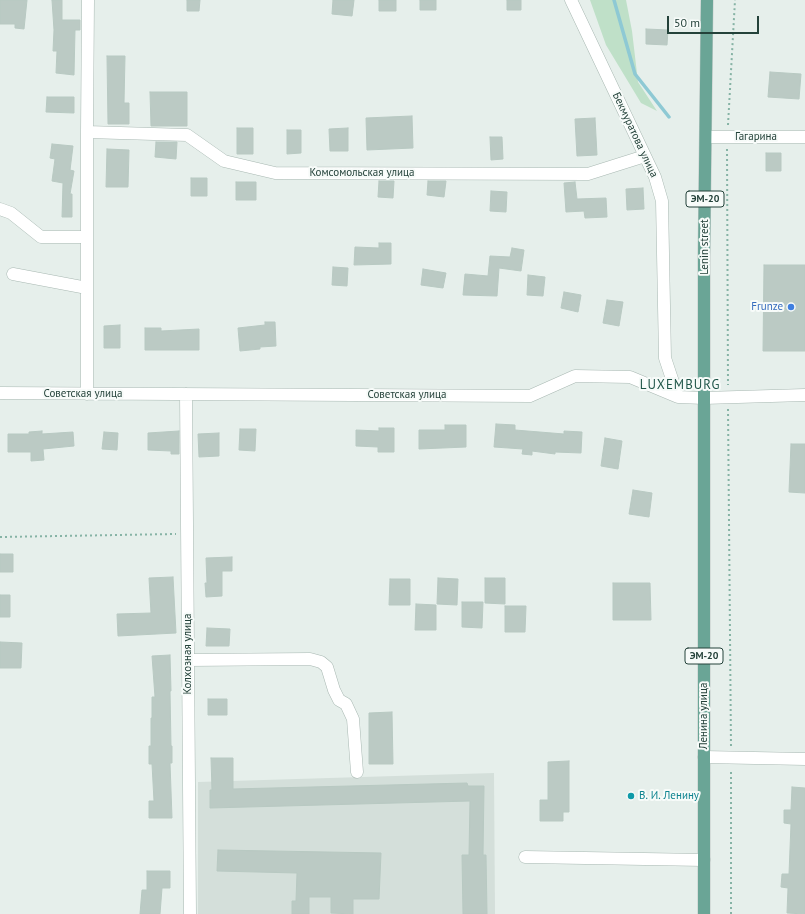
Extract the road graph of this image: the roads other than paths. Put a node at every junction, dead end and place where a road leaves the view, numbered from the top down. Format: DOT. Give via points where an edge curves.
graph roads {
  1 [pos="88,0"];
  2 [pos="571,0"];
  3 [pos="707,0"];
  4 [pos="87,132"];
  5 [pos="706,137"];
  6 [pos="805,137"];
  7 [pos="645,156"];
  8 [pos="0,209"];
  9 [pos="87,237"];
  10 [pos="13,274"];
  11 [pos="87,288"];
  12 [pos="0,393"];
  13 [pos="87,394"];
  14 [pos="186,394"];
  15 [pos="805,395"];
  16 [pos="678,397"];
  17 [pos="704,398"];
  18 [pos="188,660"];
  19 [pos="704,756"];
  20 [pos="805,759"];
  21 [pos="357,772"];
  22 [pos="525,857"];
  23 [pos="704,860"];
  24 [pos="190,914"];
  25 [pos="704,914"];
  1 -- 4 [label="street"];
  2 -- 7 [label="street, Бекмуратова улица"];
  3 -- 5 [label="main road, Lenin street / ЭМ-20"];
  4 -- 7 [label="street, Комсомольская улица" via="187,135 224,161 275,173 588,174"];
  4 -- 9 [label="street"];
  5 -- 6 [label="street, Гагарина"];
  5 -- 17 [label="main road, Lenin street / ЭМ-20"];
  7 -- 16 [label="street, Бекмуратова улица" via="656,177 662,200 665,358"];
  8 -- 9 [label="street" via="11,213 41,237"];
  9 -- 11 [label="street"];
  10 -- 11 [label="street"];
  11 -- 13 [label="street"];
  12 -- 13 [label="street, Советская улица"];
  13 -- 14 [label="street, Советская улица"];
  14 -- 16 [label="street, Советская улица" via="530,396 575,376 630,377"];
  14 -- 18 [label="street, Колхозная улица"];
  15 -- 17 [label="street, Советская улица"];
  16 -- 17 [label="street, Советская улица"];
  17 -- 19 [label="main road, Ленина улица / ЭМ-20"];
  18 -- 21 [label="street" via="310,659 321,662 327,667 339,700 346,704 353,719"];
  18 -- 24 [label="street, Колхозная улица"];
  19 -- 20 [label="street"];
  19 -- 23 [label="main road, Ленина улица / ЭМ-20"];
  22 -- 23 [label="street"];
  23 -- 25 [label="main road, Ленина улица / ЭМ-20"];
}
